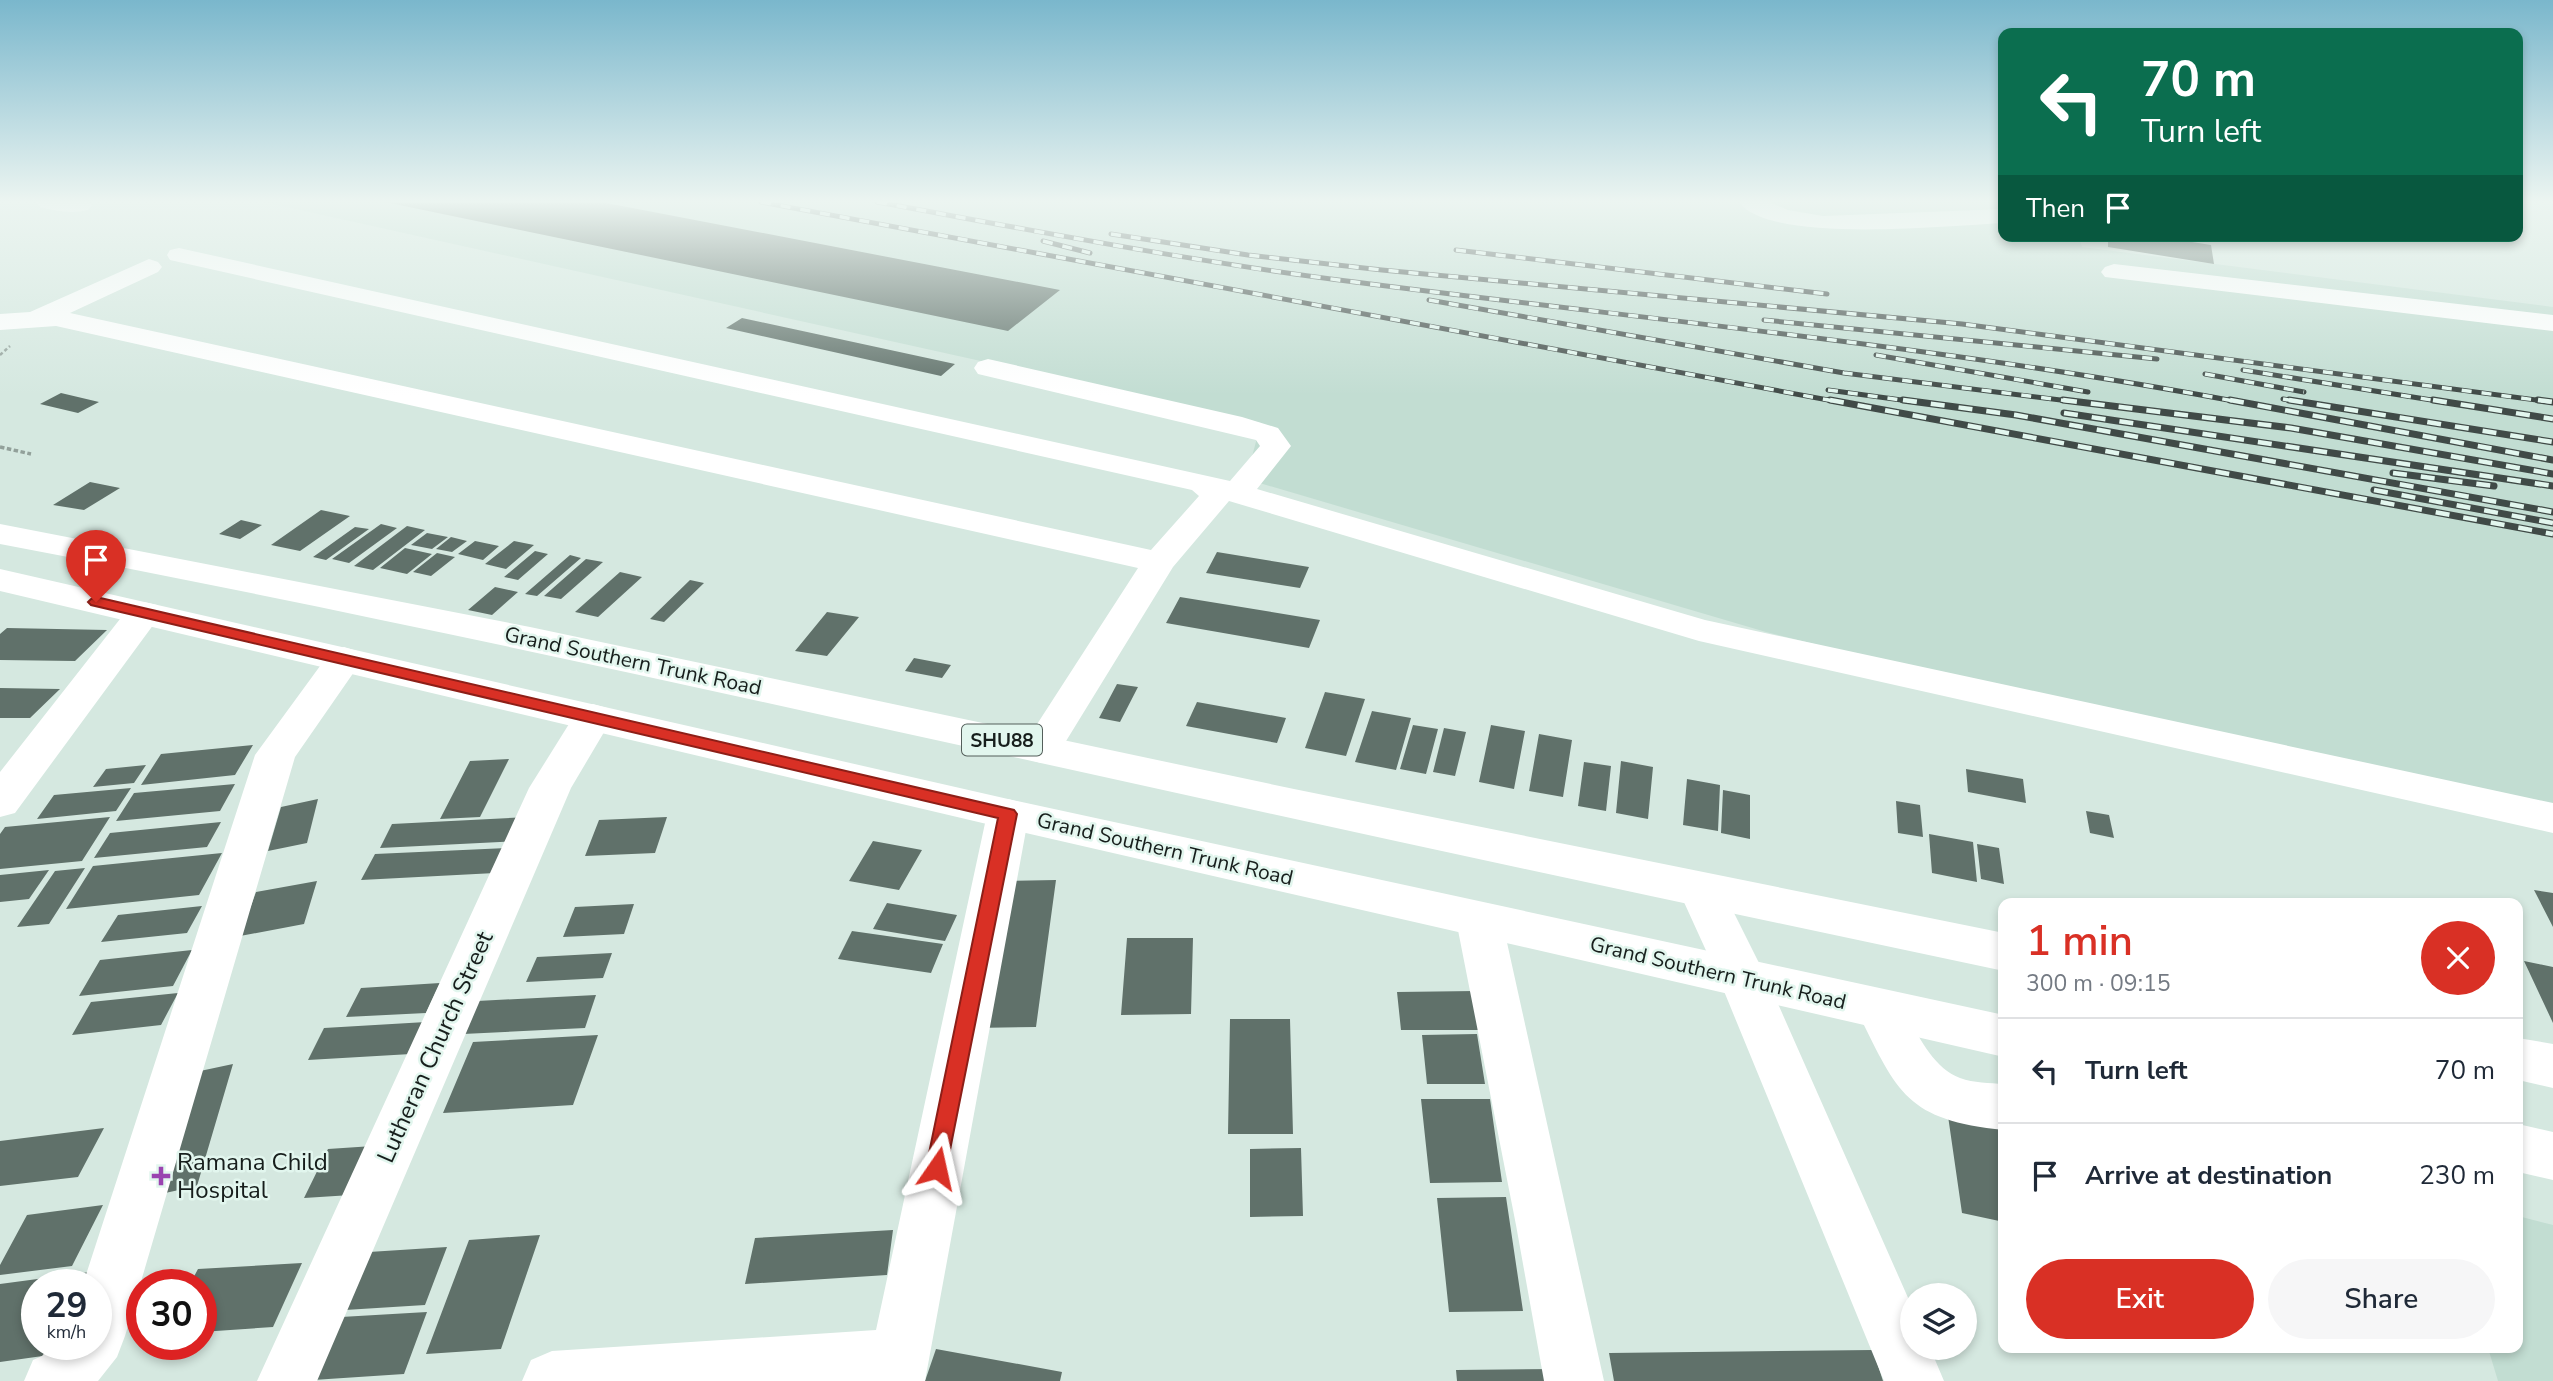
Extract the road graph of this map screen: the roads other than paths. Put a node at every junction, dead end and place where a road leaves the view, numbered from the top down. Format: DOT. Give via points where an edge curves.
graph roads {
  1 [pos="230,266"];
  2 [pos="149,267"];
  3 [pos="2114,272"];
  4 [pos="38,318"];
  5 [pos="0,322"];
  6 [pos="2553,323"];
  7 [pos="988,368"];
  8 [pos="1220,488"];
  9 [pos="0,534"];
  10 [pos="1159,562"];
  11 [pos="0,580"];
  12 [pos="144,612"];
  13 [pos="344,659"];
  14 [pos="593,717"];
  15 [pos="1041,749"];
  16 [pos="0,802"];
  17 [pos="1008,814"];
  18 [pos="2553,817"];
  19 [pos="1700,890"];
  20 [pos="1479,920"];
  21 [pos="1998,951"];
  22 [pos="1743,979"];
  23 [pos="1880,1009"];
  24 [pos="1998,1035"];
  25 [pos="2523,1060"];
  26 [pos="2553,1066"];
  27 [pos="1998,1106"];
  28 [pos="2523,1149"];
  29 [pos="2553,1156"];
  30 [pos="112,1284"];
  31 [pos="77,1360"];
  32 [pos="897,1370"];
  33 [pos="54,1381"];
  34 [pos="287,1381"];
  35 [pos="552,1381"];
  36 [pos="1574,1381"];
  37 [pos="1914,1381"];
  1 -- 8 [label="main road"];
  2 -- 4 [label="main road"];
  3 -- 6 [label="main road"];
  4 -- 5 [label="main road"];
  4 -- 10 [label="main road" via="56,318"];
  7 -- 8 [label="main road" via="1268,434 1276,446"];
  8 -- 10 [label="main road"];
  8 -- 18 [label="main road" via="1699,630"];
  9 -- 15 [label="main road, Grand Southern Trunk Road / SHU88" via="629,659"];
  10 -- 15 [label="main road"];
  11 -- 12 [label="main road, Grand Southern Trunk Road"];
  12 -- 13 [label="main road, Grand Southern Trunk Road"];
  12 -- 16 [label="main road"];
  13 -- 14 [label="main road, Grand Southern Trunk Road"];
  13 -- 30 [label="main road" via="275,755"];
  14 -- 17 [label="main road, Grand Southern Trunk Road"];
  14 -- 34 [label="main road, Lutheran Church Street" via="550,788"];
  15 -- 19 [label="main road, Grand Southern Trunk Road / SHU88"];
  17 -- 20 [label="main road, Grand Southern Trunk Road"];
  17 -- 32 [label="main road"];
  19 -- 21 [label="main road, Grand Southern Trunk Road / SHU88"];
  19 -- 22 [label="main road"];
  20 -- 22 [label="main road, Grand Southern Trunk Road"];
  20 -- 36 [label="main road"];
  22 -- 23 [label="main road, Grand Southern Trunk Road"];
  22 -- 37 [label="main road"];
  23 -- 24 [label="main road, Grand Southern Trunk Road"];
  23 -- 27 [label="main road" via="1917,1075 1936,1093 1958,1103"];
  25 -- 26 [label="main road"];
  28 -- 29 [label="main road"];
  31 -- 33 [label="main road"];
  32 -- 35 [label="main road"];
}
